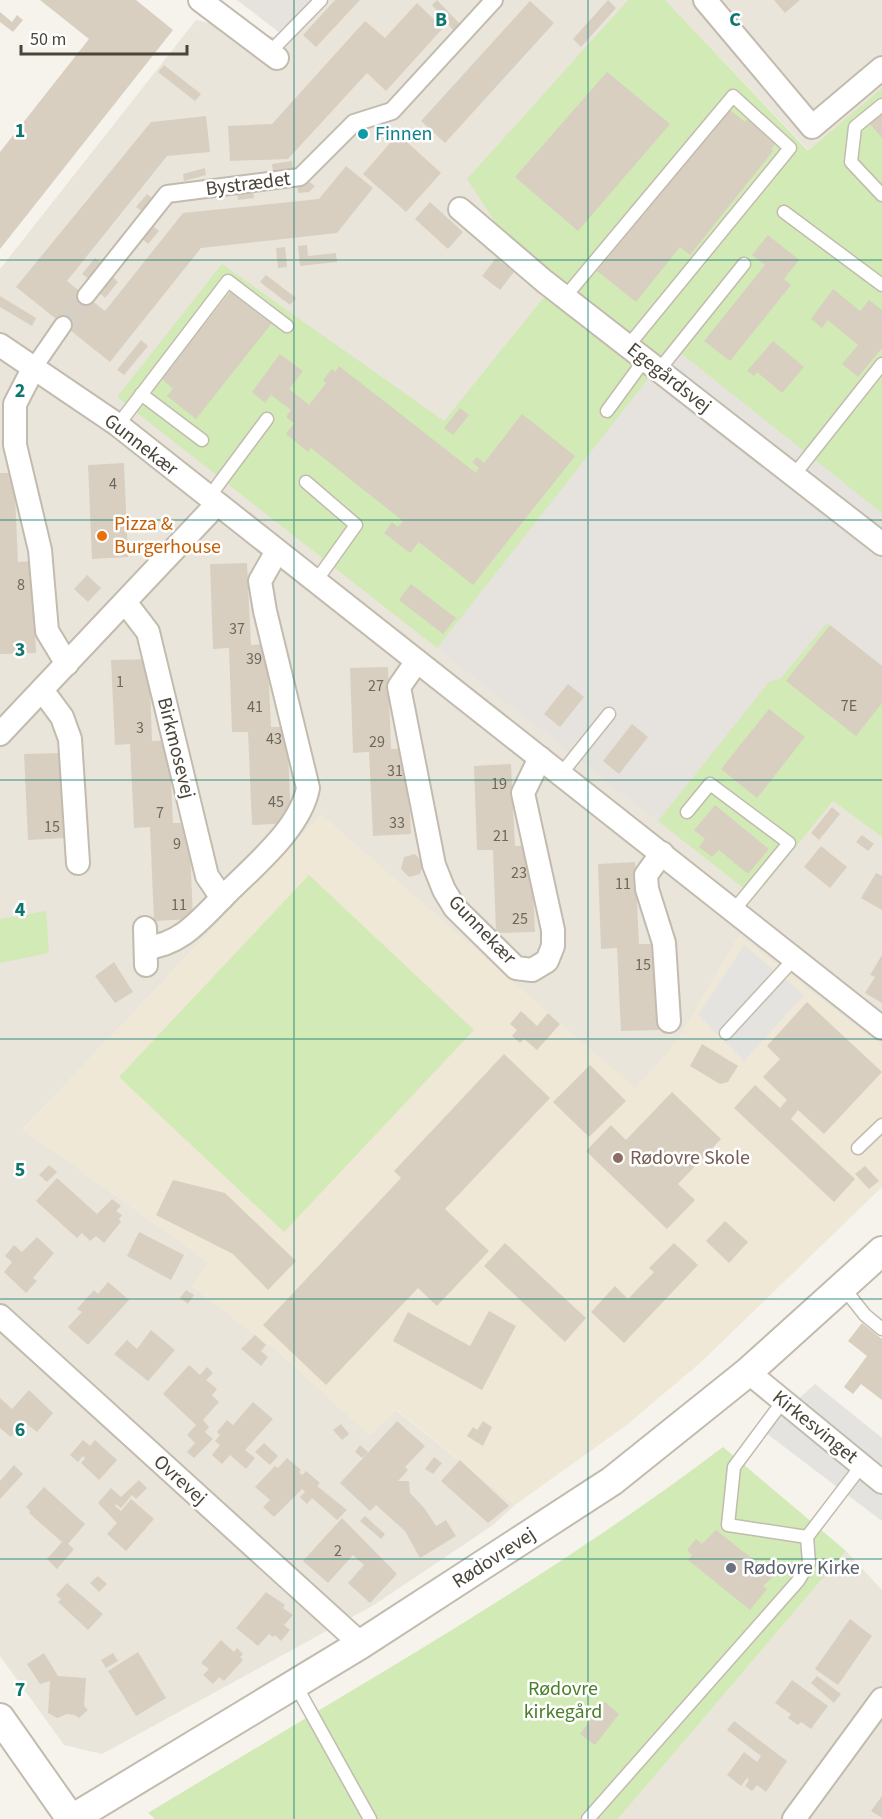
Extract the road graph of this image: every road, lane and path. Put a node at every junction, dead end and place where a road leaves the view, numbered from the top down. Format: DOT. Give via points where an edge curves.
graph roads {
  1 [pos="200,0"];
  2 [pos="321,0"];
  3 [pos="494,0"];
  4 [pos="705,0"];
  5 [pos="273,55"];
  6 [pos="882,68"];
  7 [pos="882,105"];
  8 [pos="882,195"];
  9 [pos="460,209"];
  10 [pos="784,212"];
  11 [pos="744,264"];
  12 [pos="882,285"];
  13 [pos="86,296"];
  14 [pos="566,297"];
  15 [pos="63,325"];
  16 [pos="287,326"];
  17 [pos="0,345"];
  18 [pos="644,359"];
  19 [pos="882,364"];
  20 [pos="34,368"];
  21 [pos="141,394"];
  22 [pos="607,411"];
  23 [pos="267,419"];
  24 [pos="118,425"];
  25 [pos="202,440"];
  26 [pos="794,475"];
  27 [pos="306,482"];
  28 [pos="213,501"];
  29 [pos="882,544"];
  30 [pos="277,550"];
  31 [pos="315,581"];
  32 [pos="125,602"];
  33 [pos="417,661"];
  34 [pos="67,664"];
  35 [pos="42,690"];
  36 [pos="609,714"];
  37 [pos="0,734"];
  38 [pos="540,758"];
  39 [pos="561,774"];
  40 [pos="687,812"];
  41 [pos="662,853"];
  42 [pos="78,863"];
  43 [pos="222,898"];
  44 [pos="734,910"];
  45 [pos="146,947"];
  46 [pos="795,958"];
  47 [pos="669,1021"];
  48 [pos="882,1028"];
  49 [pos="726,1032"];
  50 [pos="882,1125"];
  51 [pos="858,1148"];
  52 [pos="882,1251"];
  53 [pos="842,1286"];
  54 [pos="0,1316"];
  55 [pos="882,1329"];
  56 [pos="748,1372"];
  57 [pos="783,1401"];
  58 [pos="862,1466"];
  59 [pos="882,1482"];
  60 [pos="807,1537"];
  61 [pos="361,1644"];
  62 [pos="294,1684"];
  63 [pos="882,1699"];
  64 [pos="0,1718"];
  65 [pos="71,1819"];
  66 [pos="370,1819"];
  67 [pos="588,1819"];
  68 [pos="794,1819"];
  1 -- 5 [label="street"];
  2 -- 5 [label="lane"];
  3 -- 13 [label="street, Bystrædet" via="392,111 354,123 300,177 167,194"];
  4 -- 6 [label="street" via="812,127"];
  7 -- 8 [label="lane" via="855,127 851,162"];
  9 -- 14 [label="street, Egegårdsvej"];
  10 -- 12 [label="lane"];
  11 -- 18 [label="lane"];
  14 -- 18 [label="street, Egegårdsvej"];
  14 -- 18 [label="lane" via="733,96 790,148"];
  15 -- 20 [label="street"];
  16 -- 21 [label="lane" via="228,281"];
  17 -- 20 [label="street, Gunnekær"];
  18 -- 22 [label="lane"];
  18 -- 26 [label="street, Egegårdsvej"];
  19 -- 26 [label="lane"];
  20 -- 24 [label="street, Gunnekær"];
  20 -- 34 [label="street" via="15,404 15,445 40,550 47,631"];
  21 -- 24 [label="lane"];
  21 -- 25 [label="lane"];
  23 -- 28 [label="lane"];
  24 -- 28 [label="street, Gunnekær"];
  26 -- 29 [label="street, Egegårdsvej"];
  27 -- 31 [label="lane" via="356,525"];
  28 -- 30 [label="street, Gunnekær"];
  28 -- 32 [label="street"];
  30 -- 31 [label="street, Gunnekær"];
  30 -- 43 [label="street" via="260,581 308,788 296,821"];
  31 -- 33 [label="street, Gunnekær"];
  32 -- 34 [label="street"];
  32 -- 43 [label="street, Birkmosevej" via="148,632 207,876"];
  33 -- 38 [label="street, Gunnekær"];
  33 -- 38 [label="street, Gunnekær" via="399,687 434,865 455,908 516,968 532,970 547,961 553,946 553,930 523,793"];
  34 -- 35 [label="street"];
  35 -- 37 [label="street"];
  35 -- 42 [label="street" via="62,717 70,740"];
  36 -- 39 [label="lane"];
  38 -- 39 [label="street, Gunnekær"];
  39 -- 41 [label="street, Gunnekær"];
  40 -- 44 [label="lane" via="710,784 789,843"];
  41 -- 44 [label="street, Gunnekær"];
  41 -- 47 [label="street" via="646,875 664,943"];
  43 -- 45 [label="street" via="179,939 163,946"];
  44 -- 46 [label="street, Gunnekær"];
  46 -- 48 [label="street, Gunnekær"];
  46 -- 49 [label="lane"];
  50 -- 51 [label="lane"];
  52 -- 53 [label="street, Rødovrevej"];
  53 -- 55 [label="lane"];
  53 -- 56 [label="street, Rødovrevej"];
  54 -- 61 [label="street, Ovrevej"];
  56 -- 57 [label="street, Kirkesvinget"];
  56 -- 61 [label="street, Rødovrevej" via="612,1481"];
  57 -- 58 [label="street, Kirkesvinget"];
  57 -- 60 [label="lane" via="734,1467 728,1525"];
  58 -- 59 [label="street, Kirkesvinget"];
  58 -- 60 [label="lane"];
  60 -- 67 [label="lane" via="809,1563 798,1581"];
  61 -- 62 [label="street, Rødovrevej"];
  62 -- 65 [label="street, Rødovrevej"];
  62 -- 66 [label="lane"];
  63 -- 68 [label="street"];
  64 -- 65 [label="street"];
}
